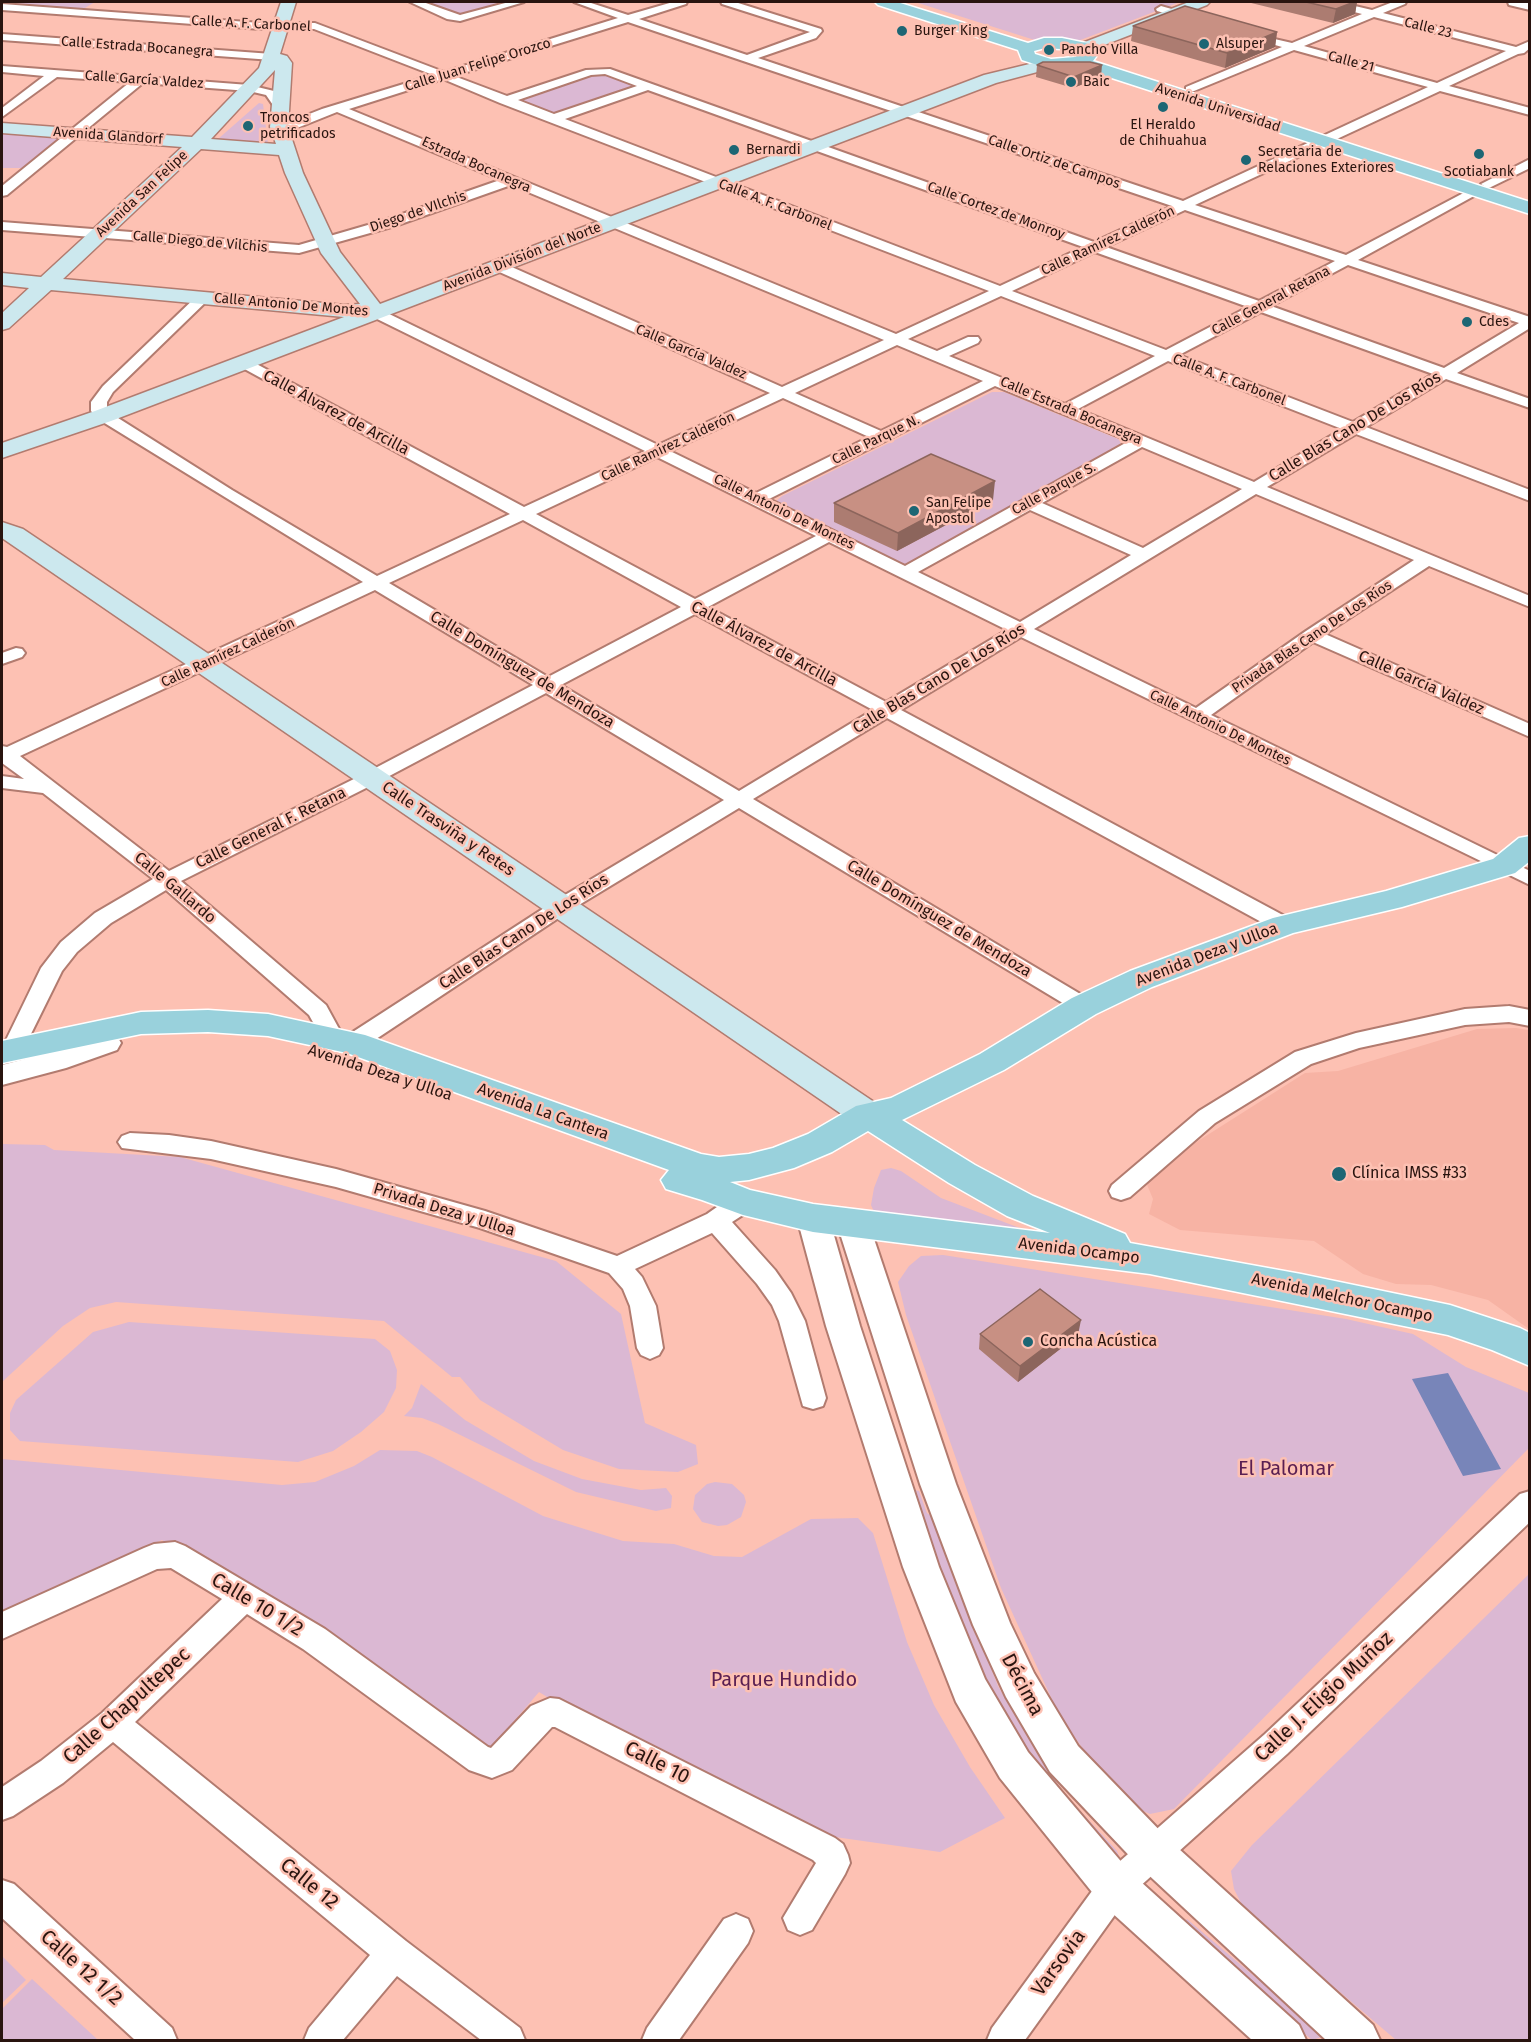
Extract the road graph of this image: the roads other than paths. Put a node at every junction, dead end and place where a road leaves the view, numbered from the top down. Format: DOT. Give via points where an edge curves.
graph roads {
  1 [pos="102,2"];
  2 [pos="288,2"];
  3 [pos="415,2"];
  4 [pos="519,2"];
  5 [pos="579,2"];
  6 [pos="682,2"];
  7 [pos="726,2"];
  8 [pos="883,2"];
  9 [pos="912,2"];
  10 [pos="1202,2"];
  11 [pos="1327,2"];
  12 [pos="1401,2"];
  13 [pos="1514,2"];
  14 [pos="1530,6"];
  15 [pos="2,7"];
  16 [pos="1171,8"];
  17 [pos="38,9"];
  18 [pos="86,13"];
  19 [pos="1372,13"];
  20 [pos="629,18"];
  21 [pos="1206,22"];
  22 [pos="281,26"];
  23 [pos="8,29"];
  24 [pos="1238,31"];
  25 [pos="1530,44"];
  26 [pos="1292,46"];
  27 [pos="1033,49"];
  28 [pos="1516,50"];
  29 [pos="1080,53"];
  30 [pos="1530,54"];
  31 [pos="272,57"];
  32 [pos="748,58"];
  33 [pos="1050,64"];
  34 [pos="2,69"];
  35 [pos="55,74"];
  36 [pos="441,76"];
  37 [pos="990,79"];
  38 [pos="140,80"];
  39 [pos="649,86"];
  40 [pos="1439,86"];
  41 [pos="249,88"];
  42 [pos="1190,89"];
  43 [pos="504,101"];
  44 [pos="339,109"];
  45 [pos="278,110"];
  46 [pos="326,112"];
  47 [pos="907,112"];
  48 [pos="1530,112"];
  49 [pos="2,113"];
  50 [pos="552,119"];
  51 [pos="2,128"];
  52 [pos="76,133"];
  53 [pos="1326,137"];
  54 [pos="197,142"];
  55 [pos="284,145"];
  56 [pos="815,147"];
  57 [pos="1530,163"];
  58 [pos="2,173"];
  59 [pos="22,175"];
  60 [pos="509,181"];
  61 [pos="718,183"];
  62 [pos="1482,188"];
  63 [pos="2,192"];
  64 [pos="1530,198"];
  65 [pos="1182,205"];
  66 [pos="1530,208"];
  67 [pos="611,223"];
  68 [pos="2,225"];
  69 [pos="100,234"];
  70 [pos="326,243"];
  71 [pos="1096,247"];
  72 [pos="1347,260"];
  73 [pos="500,267"];
  74 [pos="2,279"];
  75 [pos="46,283"];
  76 [pos="1000,291"];
  77 [pos="204,297"];
  78 [pos="1262,306"];
  79 [pos="372,311"];
  80 [pos="1529,322"];
  81 [pos="2,324"];
  82 [pos="898,340"];
  83 [pos="973,340"];
  84 [pos="938,356"];
  85 [pos="1167,356"];
  86 [pos="244,363"];
  87 [pos="1444,373"];
  88 [pos="996,380"];
  89 [pos="786,393"];
  90 [pos="1530,404"];
  91 [pos="1065,410"];
  92 [pos="103,417"];
  93 [pos="1354,428"];
  94 [pos="53,435"];
  95 [pos="882,437"];
  96 [pos="1141,441"];
  97 [pos="2,451"];
  98 [pos="659,451"];
  99 [pos="2,462"];
  100 [pos="1257,487"];
  101 [pos="1530,496"];
  102 [pos="757,499"];
  103 [pos="1029,503"];
  104 [pos="523,514"];
  105 [pos="6,528"];
  106 [pos="830,535"];
  107 [pos="1145,555"];
  108 [pos="1428,559"];
  109 [pos="906,573"];
  110 [pos="376,583"];
  111 [pos="1530,602"];
  112 [pos="694,607"];
  113 [pos="1022,630"];
  114 [pos="1312,635"];
  115 [pos="204,664"];
  116 [pos="548,685"];
  117 [pos="887,711"];
  118 [pos="1197,716"];
  119 [pos="1530,730"];
  120 [pos="3,754"];
  121 [pos="371,778"];
  122 [pos="2,782"];
  123 [pos="50,788"];
  124 [pos="740,801"];
  125 [pos="1530,845"];
  126 [pos="1517,873"];
  127 [pos="167,880"];
  128 [pos="562,906"];
  129 [pos="1284,925"];
  130 [pos="1084,1006"];
  131 [pos="1530,1017"];
  132 [pos="343,1040"];
  133 [pos="107,1043"];
  134 [pos="5,1050"];
  135 [pos="2,1075"];
  136 [pos="883,1116"];
  137 [pos="130,1142"];
  138 [pos="1121,1191"];
  139 [pos="723,1195"];
  140 [pos="813,1218"];
  141 [pos="853,1224"];
  142 [pos="1150,1260"];
  143 [pos="618,1266"];
  144 [pos="650,1348"];
  145 [pos="1530,1351"];
  146 [pos="813,1398"];
  147 [pos="1530,1503"];
  148 [pos="244,1597"];
  149 [pos="2,1626"];
  150 [pos="113,1723"];
  151 [pos="492,1763"];
  152 [pos="2,1804"];
  153 [pos="1154,1853"];
  154 [pos="1115,1887"];
  155 [pos="2,1896"];
  156 [pos="800,1918"];
  157 [pos="736,1931"];
  158 [pos="394,1953"];
  159 [pos="160,2040"];
  160 [pos="321,2040"];
  161 [pos="508,2040"];
  162 [pos="659,2040"];
  163 [pos="1004,2040"];
  164 [pos="1284,2040"];
  165 [pos="1358,2040"];
  1 -- 18 [label="street"];
  2 -- 22 [label="main road, Avenida San Felipe"];
  3 -- 4 [label="street" via="460,18"];
  5 -- 20 [label="street, Calle Ortiz de Campos"];
  6 -- 20 [label="street, Calle Juan Felipe Orozco"];
  7 -- 32 [label="street" via="818,33"];
  8 -- 27 [label="main road, Avenida Universidad"];
  9 -- 27 [label="main road, Avenida Universidad"];
  10 -- 16 [label="main road"];
  11 -- 19 [label="street, Calle 23"];
  12 -- 19 [label="street"];
  13 -- 14 [label="street"];
  15 -- 17 [label="street, Calle A. F. Carbonel"];
  16 -- 21 [label="street"];
  16 -- 29 [label="main road"];
  17 -- 18 [label="street, Calle A. F. Carbonel"];
  17 -- 23 [label="street"];
  18 -- 22 [label="street, Calle A. F. Carbonel"];
  19 -- 26 [label="street"];
  19 -- 28 [label="street, Calle 23"];
  20 -- 32 [label="street, Calle Ortiz de Campos"];
  20 -- 36 [label="street, Calle Juan Felipe Orozco"];
  22 -- 31 [label="main road, Avenida San Felipe"];
  22 -- 36 [label="street, Calle A. F. Carbonel" via="315,26"];
  23 -- 31 [label="street, Calle Estrada Bocanegra"];
  24 -- 26 [label="street, Calle 21"];
  25 -- 28 [label="street, Calle Ramírez Calderón"];
  26 -- 40 [label="street, Calle 21"];
  26 -- 42 [label="street"];
  27 -- 29 [label="main road, Avenida Universidad"];
  27 -- 33 [label="main road, Avenida Universidad"];
  27 -- 37 [label="main road, Avenida División del Norte"];
  28 -- 30 [label="street, Calle 23"];
  28 -- 40 [label="street, Calle Ramírez Calderón"];
  29 -- 33 [label="main road, Avenida Universidad"];
  29 -- 42 [label="main road, Avenida Universidad"];
  29 -- 53 [label="main road, Avenida Universidad"];
  31 -- 41 [label="main road, Avenida San Felipe" via="267,70"];
  31 -- 45 [label="main road" via="284,63"];
  32 -- 47 [label="street, Calle Ortiz de Campos"];
  33 -- 37 [label="main road, Avenida División del Norte"];
  34 -- 35 [label="street, Calle García Valdez"];
  35 -- 38 [label="street, Calle García Valdez"];
  35 -- 49 [label="street"];
  36 -- 43 [label="street, Calle A. F. Carbonel"];
  36 -- 44 [label="street, Calle Juan Felipe Orozco"];
  37 -- 47 [label="main road, Avenida División del Norte"];
  38 -- 41 [label="street, Calle García Valdez"];
  38 -- 52 [label="street"];
  39 -- 43 [label="street, Calle Cortez de Monroy" via="597,70"];
  39 -- 50 [label="street"];
  39 -- 56 [label="street, Calle Cortez de Monroy"];
  40 -- 48 [label="street, Calle 21"];
  40 -- 53 [label="street, Calle Ramírez Calderón"];
  41 -- 45 [label="street, Calle García Valdez" via="270,93"];
  41 -- 54 [label="main road, Avenida San Felipe"];
  42 -- 53 [label="main road, Avenida Universidad"];
  43 -- 50 [label="street, Calle A. F. Carbonel"];
  44 -- 46 [label="street, Calle Juan Felipe Orozco"];
  44 -- 60 [label="street, Estrada Bocanegra"];
  45 -- 46 [label="street" via="299,116"];
  45 -- 55 [label="main road"];
  46 -- 55 [label="street, Calle Juan Felipe Orozco" via="293,125"];
  47 -- 56 [label="main road, Avenida División del Norte"];
  47 -- 65 [label="street, Calle Ortiz de Campos"];
  50 -- 61 [label="street, Calle A. F. Carbonel"];
  51 -- 52 [label="main road, Avenida Glandorf"];
  52 -- 54 [label="main road, Avenida Glandorf"];
  52 -- 59 [label="street"];
  53 -- 62 [label="main road, Avenida Universidad"];
  53 -- 65 [label="street, Calle Ramírez Calderón"];
  54 -- 55 [label="main road, Avenida Glandorf"];
  54 -- 69 [label="main road, Avenida San Felipe"];
  55 -- 70 [label="main road" via="303,198"];
  56 -- 61 [label="main road, Avenida División del Norte"];
  56 -- 71 [label="street, Calle Cortez de Monroy"];
  57 -- 62 [label="street, Calle General Retana"];
  58 -- 59 [label="street"];
  59 -- 63 [label="street"];
  60 -- 67 [label="street, Estrada Bocanegra"];
  60 -- 70 [label="street, Diego de VIlchis"];
  61 -- 67 [label="main road, Avenida División del Norte"];
  61 -- 76 [label="street, Calle A. F. Carbonel"];
  62 -- 64 [label="main road, Avenida Universidad"];
  62 -- 66 [label="main road, Avenida Universidad"];
  62 -- 72 [label="street, Calle General Retana"];
  65 -- 71 [label="street, Calle Ramírez Calderón"];
  65 -- 72 [label="street, Calle Ortiz de Campos"];
  67 -- 73 [label="main road, Avenida División del Norte"];
  67 -- 82 [label="street, Calle Estrada Bocanegra"];
  68 -- 69 [label="street, Calle Diego de Vilchis"];
  69 -- 70 [label="street, Calle Diego de Vilchis" via="291,250"];
  69 -- 75 [label="main road, Avenida San Felipe"];
  70 -- 79 [label="main road"];
  71 -- 76 [label="street, Calle Ramírez Calderón"];
  71 -- 78 [label="street, Calle Cortez de Monroy"];
  72 -- 78 [label="street, Calle General Retana"];
  72 -- 80 [label="street, Calle Ortiz de Campos"];
  73 -- 79 [label="main road, Avenida División del Norte"];
  73 -- 89 [label="street, Calle García Valdez"];
  74 -- 75 [label="main road, Calle Antonio De Montes"];
  75 -- 77 [label="main road, Calle Antonio De Montes"];
  75 -- 81 [label="main road, Avenida San Felipe"];
  76 -- 82 [label="street, Calle Ramírez Calderón"];
  76 -- 85 [label="street, Calle A. F. Carbonel"];
  77 -- 79 [label="main road, Calle Antonio De Montes"];
  77 -- 92 [label="street" via="108,389 99,402"];
  78 -- 85 [label="street, Calle General Retana"];
  78 -- 87 [label="street, Calle Cortez de Monroy"];
  79 -- 86 [label="main road, Avenida División del Norte"];
  79 -- 98 [label="street, Calle Antonio De Montes"];
  80 -- 87 [label="street, Calle Blas Cano De Los Ríos"];
  82 -- 84 [label="street, Calle Estrada Bocanegra"];
  82 -- 89 [label="street, Calle Ramírez Calderón"];
  83 -- 84 [label="street"];
  84 -- 88 [label="street, Calle Estrada Bocanegra"];
  85 -- 91 [label="street, Calle General Retana"];
  85 -- 93 [label="street, Calle A. F. Carbonel"];
  86 -- 92 [label="main road, Avenida División del Norte"];
  86 -- 104 [label="street, Calle Álvarez de Arcilla"];
  87 -- 90 [label="street, Calle Cortez de Monroy"];
  87 -- 93 [label="street, Calle Blas Cano De Los Ríos"];
  88 -- 91 [label="street, Calle Estrada Bocanegra"];
  88 -- 95 [label="street, Calle Parque N."];
  89 -- 95 [label="street, Calle García Valdez"];
  89 -- 98 [label="street, Calle Ramírez Calderón"];
  91 -- 96 [label="street, Calle Estrada Bocanegra"];
  92 -- 94 [label="main road, Avenida División del Norte"];
  92 -- 110 [label="street, Calle Domínguez de Mendoza"];
  93 -- 100 [label="street, Calle Blas Cano De Los Ríos"];
  93 -- 101 [label="street, Calle A. F. Carbonel"];
  94 -- 97 [label="main road, Avenida División del Norte"];
  94 -- 99 [label="main road, Avenida División del Norte"];
  95 -- 102 [label="street, Calle Parque N."];
  96 -- 100 [label="street, Calle Estrada Bocanegra"];
  96 -- 103 [label="street, Calle Parque S."];
  98 -- 102 [label="street, Calle Antonio De Montes"];
  98 -- 104 [label="street, Calle Ramírez Calderón"];
  100 -- 107 [label="street, Calle Blas Cano De Los Ríos"];
  100 -- 108 [label="street, Calle Estrada Bocanegra"];
  102 -- 106 [label="street, Calle Antonio De Montes"];
  103 -- 107 [label="street"];
  103 -- 109 [label="street, Calle Parque S."];
  104 -- 110 [label="street, Calle Ramírez Calderón"];
  104 -- 112 [label="street, Calle Álvarez de Arcilla"];
  105 -- 115 [label="main road, Calle Trasviña y Retes"];
  106 -- 109 [label="street, Calle Antonio De Montes"];
  106 -- 112 [label="street, Calle General F. Retana"];
  107 -- 113 [label="street, Calle Blas Cano De Los Ríos"];
  108 -- 111 [label="street, Calle Estrada Bocanegra"];
  108 -- 114 [label="street, Privada Blas Cano De Los Ríos"];
  109 -- 113 [label="street, Calle Antonio De Montes"];
  110 -- 115 [label="street, Calle Ramírez Calderón"];
  110 -- 116 [label="street, Calle Domínguez de Mendoza"];
  112 -- 116 [label="street, Calle General F. Retana"];
  112 -- 117 [label="street, Calle Álvarez de Arcilla"];
  113 -- 117 [label="street, Calle Blas Cano De Los Ríos"];
  113 -- 118 [label="street, Calle Antonio De Montes"];
  114 -- 118 [label="street, Privada Blas Cano De Los Ríos"];
  114 -- 119 [label="street, Calle García Valdez"];
  115 -- 120 [label="street, Calle Ramírez Calderón"];
  115 -- 121 [label="main road, Calle Trasviña y Retes"];
  116 -- 121 [label="street, Calle General F. Retana"];
  116 -- 124 [label="street, Calle Domínguez de Mendoza"];
  117 -- 124 [label="street, Calle Blas Cano De Los Ríos"];
  117 -- 129 [label="street, Calle Álvarez de Arcilla"];
  118 -- 126 [label="street, Calle Antonio De Montes"];
  120 -- 123 [label="street, Calle Gallardo"];
  121 -- 127 [label="street, Calle General F. Retana"];
  121 -- 128 [label="main road, Calle Trasviña y Retes"];
  122 -- 123 [label="street"];
  123 -- 127 [label="street, Calle Gallardo"];
  124 -- 128 [label="street, Calle Blas Cano De Los Ríos"];
  124 -- 130 [label="street, Calle Domínguez de Mendoza"];
  125 -- 126 [label="main road, Avenida Deza y Ulloa"];
  126 -- 129 [label="main road, Avenida Deza y Ulloa"];
  127 -- 132 [label="street, Calle Gallardo" via="318,1010"];
  127 -- 134 [label="street, Calle General F. Retana" via="103,918 69,946"];
  128 -- 132 [label="street, Calle Blas Cano De Los Ríos"];
  128 -- 136 [label="main road, Calle Trasviña y Retes"];
  129 -- 130 [label="main road, Avenida Deza y Ulloa" via="1174,966"];
  130 -- 136 [label="main road, Avenida Deza y Ulloa" via="992,1062"];
  131 -- 138 [label="street" via="1465,1017 1356,1041 1304,1058 1207,1118"];
  132 -- 134 [label="main road, Avenida Deza y Ulloa" via="268,1025 208,1021 141,1023"];
  132 -- 139 [label="main road, Avenida La Cantera" via="696,1166"];
  133 -- 134 [label="main road"];
  133 -- 135 [label="street, Avenida Deza y Ulloa"];
  133 -- 139 [label="main road, Avenida Deza y Ulloa" via="206,1035 313,1049 393,1074"];
  136 -- 139 [label="main road, Avenida Deza y Ulloa" via="830,1156"];
  136 -- 142 [label="main road, Avenida Ocampo" via="962,1174 1020,1206"];
  137 -- 143 [label="street, Privada Deza y Ulloa" via="211,1150 347,1181 485,1220"];
  139 -- 140 [label="main road, Avenida Ocampo"];
  139 -- 143 [label="street"];
  139 -- 146 [label="street" via="792,1321"];
  140 -- 141 [label="main road, Avenida Ocampo"];
  140 -- 154 [label="street" via="885,1463 970,1689 1014,1765"];
  141 -- 142 [label="main road, Avenida Ocampo"];
  141 -- 153 [label="street, Décima" via="938,1484 992,1626 1020,1685 1064,1759"];
  142 -- 145 [label="main road, Avenida Melchor Ocampo" via="1450,1320"];
  143 -- 144 [label="street" via="633,1284 643,1306"];
  147 -- 153 [label="street, Calle J. Eligio Muñoz" via="1276,1744"];
  148 -- 149 [label="street, Calle 10 1/2" via="175,1555 165,1555"];
  148 -- 150 [label="street, Calle Chapultepec"];
  148 -- 151 [label="street, Calle 10 1/2" via="314,1639 480,1760"];
  150 -- 152 [label="street, Calle Chapultepec" via="52,1772"];
  150 -- 158 [label="street, Calle 12"];
  151 -- 156 [label="street, Calle 10" via="501,1760 542,1716 559,1713 832,1855 834,1863"];
  153 -- 154 [label="street, Calle J. Eligio Muñoz"];
  153 -- 165 [label="street, Décima"];
  154 -- 163 [label="street, Varsovia"];
  154 -- 164 [label="street"];
  155 -- 159 [label="street, Calle 12 1/2"];
  157 -- 162 [label="street"];
  158 -- 160 [label="street"];
  158 -- 161 [label="street, Calle 12"];
}
